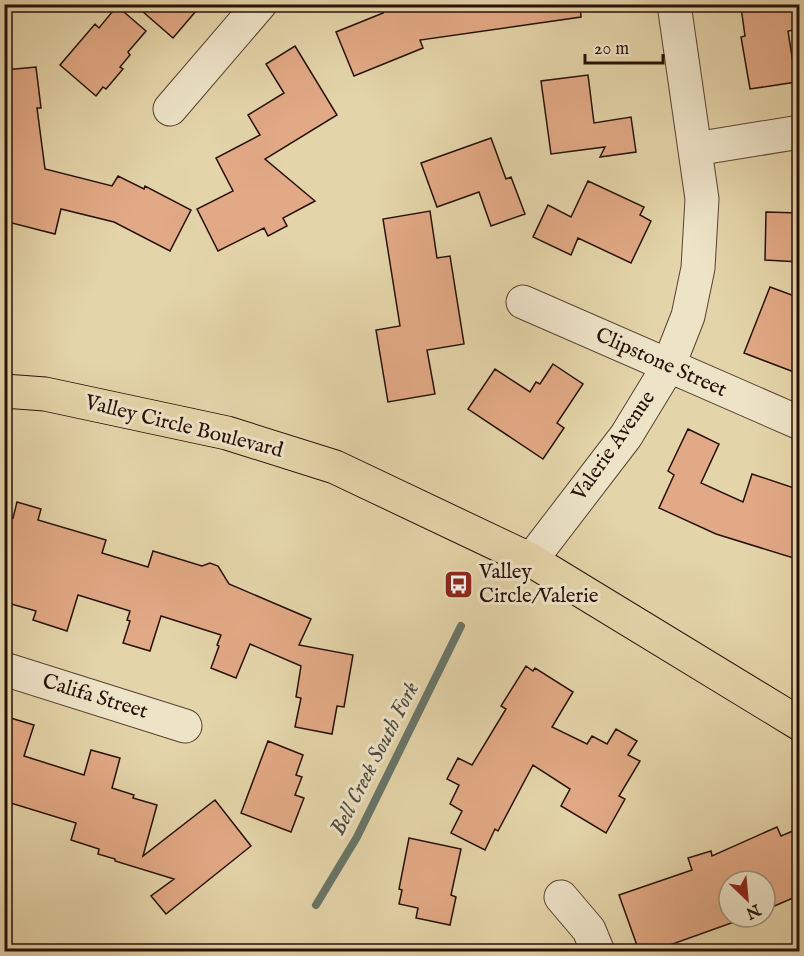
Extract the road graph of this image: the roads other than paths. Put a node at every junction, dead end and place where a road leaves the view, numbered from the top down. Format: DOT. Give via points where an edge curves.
graph roads {
  1 [pos="260,4"];
  2 [pos="674,4"];
  3 [pos="170,110"];
  4 [pos="800,132"];
  5 [pos="695,149"];
  6 [pos="523,302"];
  7 [pos="668,367"];
  8 [pos="4,392"];
  9 [pos="800,423"];
  10 [pos="531,560"];
  11 [pos="4,669"];
  12 [pos="800,724"];
  13 [pos="185,726"];
  14 [pos="561,897"];
  15 [pos="598,951"];
  1 -- 3 [label="street"];
  2 -- 5 [label="street, Valerie Avenue"];
  4 -- 5 [label="street"];
  5 -- 7 [label="street, Valerie Avenue" via="702,199 698,268 688,316"];
  6 -- 7 [label="street, Clipstone Street"];
  7 -- 9 [label="street, Clipstone Street"];
  7 -- 10 [label="street, Valerie Avenue" via="626,436"];
  8 -- 10 [label="main road, Valley Circle Boulevard" via="45,394 227,433 335,467"];
  10 -- 12 [label="main road, Valley Circle Boulevard"];
  11 -- 13 [label="street, Califa Street"];
  14 -- 15 [label="street" via="589,930"];
}
